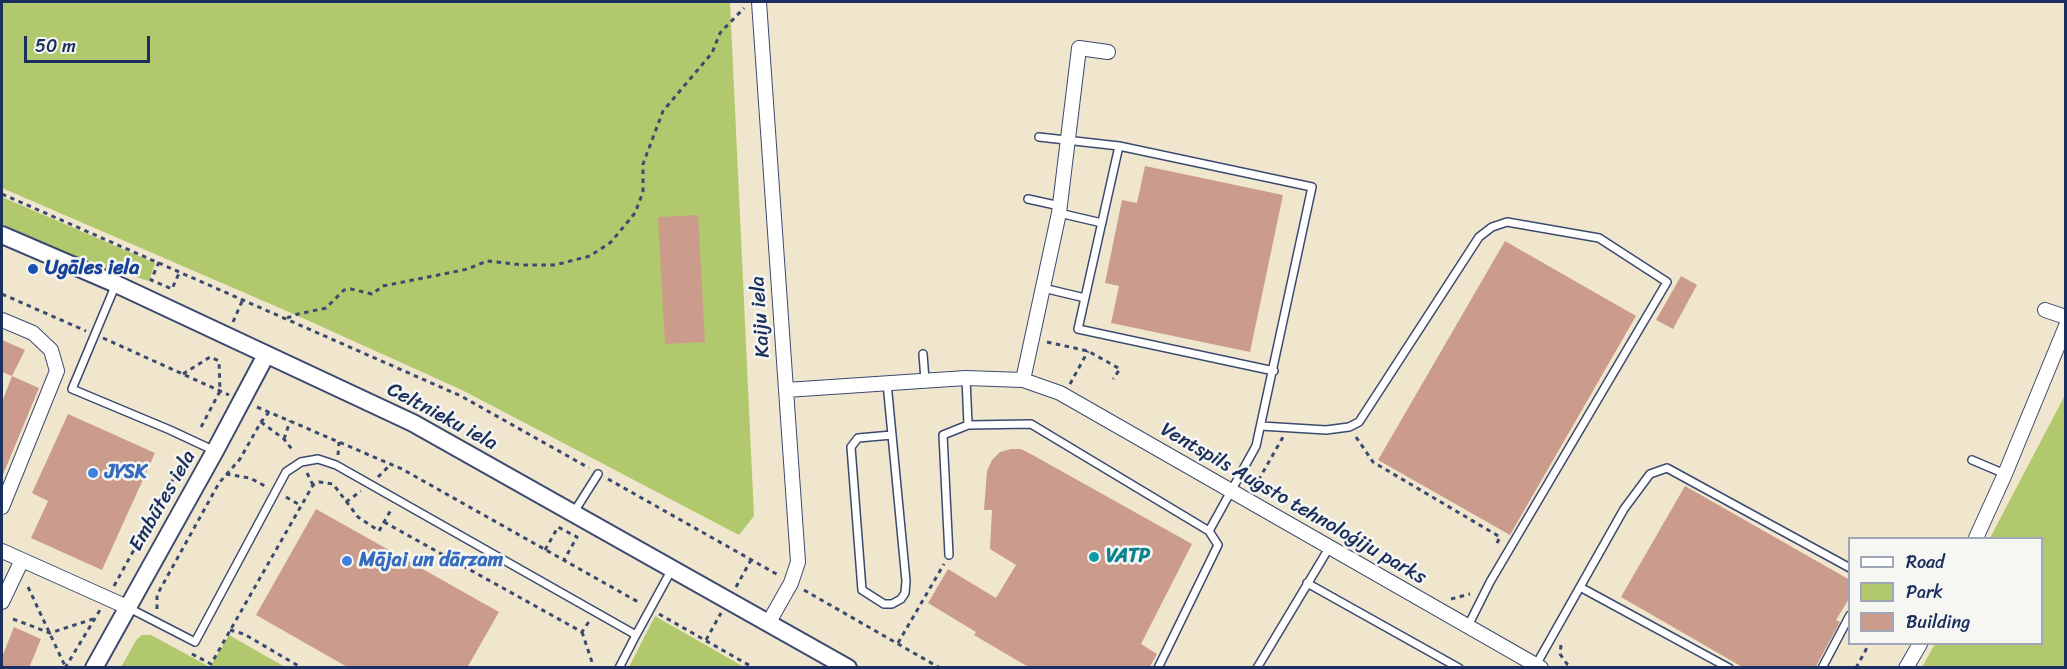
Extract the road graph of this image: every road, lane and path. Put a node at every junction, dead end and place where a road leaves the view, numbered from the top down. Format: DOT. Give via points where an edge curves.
graph roads {
  1 [pos="754,2"];
  2 [pos="1108,52"];
  3 [pos="1039,137"];
  4 [pos="1068,140"];
  5 [pos="1119,146"];
  6 [pos="2,194"];
  7 [pos="1028,199"];
  8 [pos="1059,209"];
  9 [pos="1102,223"];
  10 [pos="2,235"];
  11 [pos="159,262"];
  12 [pos="180,271"];
  13 [pos="116,284"];
  14 [pos="1043,288"];
  15 [pos="2,294"];
  16 [pos="1085,298"];
  17 [pos="2045,310"];
  18 [pos="2066,317"];
  19 [pos="287,318"];
  20 [pos="2,320"];
  21 [pos="2066,327"];
  22 [pos="95,335"];
  23 [pos="1047,342"];
  24 [pos="1088,351"];
  25 [pos="923,354"];
  26 [pos="266,355"];
  27 [pos="1274,371"];
  28 [pos="183,374"];
  29 [pos="966,378"];
  30 [pos="1113,379"];
  31 [pos="926,380"];
  32 [pos="1023,380"];
  33 [pos="887,383"];
  34 [pos="1070,384"];
  35 [pos="786,390"];
  36 [pos="220,391"];
  37 [pos="242,401"];
  38 [pos="269,412"];
  39 [pos="290,421"];
  40 [pos="261,422"];
  41 [pos="969,425"];
  42 [pos="1261,426"];
  43 [pos="1349,427"];
  44 [pos="1285,428"];
  45 [pos="892,435"];
  46 [pos="284,439"];
  47 [pos="193,441"];
  48 [pos="215,452"];
  49 [pos="1972,460"];
  50 [pos="301,462"];
  51 [pos="598,474"];
  52 [pos="2005,474"];
  53 [pos="313,485"];
  54 [pos="1254,488"];
  55 [pos="1233,491"];
  56 [pos="397,500"];
  57 [pos="2,507"];
  58 [pos="574,512"];
  59 [pos="384,522"];
  60 [pos="1209,531"];
  61 [pos="1976,537"];
  62 [pos="1329,548"];
  63 [pos="545,550"];
  64 [pos="2,551"];
  65 [pos="1492,553"];
  66 [pos="949,555"];
  67 [pos="22,560"];
  68 [pos="564,560"];
  69 [pos="751,560"];
  70 [pos="673,567"];
  71 [pos="1848,567"];
  72 [pos="791,583"];
  73 [pos="1307,583"];
  74 [pos="28,586"];
  75 [pos="1580,587"];
  76 [pos="1474,590"];
  77 [pos="734,591"];
  78 [pos="107,598"];
  79 [pos="1451,599"];
  80 [pos="2,602"];
  81 [pos="127,607"];
  82 [pos="650,609"];
  83 [pos="723,609"];
  84 [pos="594,611"];
  85 [pos="13,619"];
  86 [pos="95,619"];
  87 [pos="1848,619"];
  88 [pos="154,621"];
  89 [pos="769,622"];
  90 [pos="1468,626"];
  91 [pos="230,630"];
  92 [pos="582,632"];
  93 [pos="50,633"];
  94 [pos="636,635"];
  95 [pos="1562,638"];
  96 [pos="706,640"];
  97 [pos="898,643"];
  98 [pos="1868,645"];
  99 [pos="1919,645"];
  100 [pos="191,653"];
  101 [pos="65,667"];
  102 [pos="1537,667"];
  103 [pos="94,668"];
  104 [pos="302,668"];
  105 [pos="594,668"];
  106 [pos="619,668"];
  107 [pos="754,668"];
  108 [pos="848,668"];
  109 [pos="940,668"];
  110 [pos="1158,668"];
  111 [pos="1257,668"];
  112 [pos="1459,668"];
  113 [pos="1572,668"];
  114 [pos="1729,668"];
  115 [pos="1822,668"];
  116 [pos="1856,668"];
  117 [pos="1906,668"];
  1 -- 19 [label="path" via="720,33 712,53 663,111 643,164 643,192 634,213 610,243 590,256 555,265 487,261 383,286 372,294 344,290 326,309"];
  1 -- 35 [label="street, Kaiju iela"];
  2 -- 4 [label="street" via="1079,48"];
  3 -- 4 [label="lane"];
  4 -- 5 [label="lane"];
  4 -- 8 [label="street"];
  5 -- 9 [label="lane"];
  5 -- 27 [label="lane" via="1312,187"];
  6 -- 11 [label="path"];
  7 -- 8 [label="lane"];
  8 -- 9 [label="lane"];
  8 -- 14 [label="street"];
  9 -- 16 [label="lane"];
  10 -- 13 [label="street, Celtnieku iela"];
  11 -- 12 [label="path"];
  11 -- 12 [label="path" via="151,280 172,289"];
  12 -- 19 [label="path"];
  13 -- 22 [label="lane"];
  13 -- 26 [label="street, Celtnieku iela"];
  14 -- 16 [label="lane"];
  14 -- 32 [label="street"];
  15 -- 22 [label="path"];
  16 -- 27 [label="lane" via="1078,329"];
  17 -- 18 [label="street"];
  19 -- 51 [label="path" via="461,396"];
  20 -- 57 [label="street" via="33,333 51,350 57,371"];
  21 -- 52 [label="street"];
  22 -- 28 [label="path"];
  22 -- 47 [label="lane" via="72,389"];
  23 -- 24 [label="path"];
  24 -- 30 [label="path" via="1120,369"];
  24 -- 34 [label="path"];
  25 -- 31 [label="lane"];
  26 -- 37 [label="street, Embūtes iela"];
  26 -- 58 [label="street, Celtnieku iela" via="413,423"];
  27 -- 42 [label="lane"];
  28 -- 36 [label="path"];
  28 -- 36 [label="path" via="210,357 219,361"];
  29 -- 31 [label="street, Ventspils Augsto tehnoloģiju parks"];
  29 -- 32 [label="street, Ventspils Augsto tehnoloģiju parks"];
  29 -- 41 [label="lane"];
  31 -- 33 [label="street, Ventspils Augsto tehnoloģiju parks"];
  32 -- 55 [label="street, Ventspils Augsto tehnoloģiju parks" via="1060,393"];
  33 -- 35 [label="street, Ventspils Augsto tehnoloģiju parks"];
  33 -- 45 [label="lane"];
  35 -- 72 [label="street, Kaiju iela" via="798,562"];
  36 -- 37 [label="path"];
  36 -- 47 [label="path"];
  37 -- 38 [label="path"];
  37 -- 48 [label="street, Embūtes iela"];
  38 -- 39 [label="path"];
  38 -- 40 [label="path"];
  39 -- 46 [label="path"];
  39 -- 63 [label="path" via="402,469"];
  40 -- 46 [label="path"];
  40 -- 88 [label="path" via="240,459 219,483 157,595 158,613"];
  41 -- 60 [label="lane" via="1030,424"];
  41 -- 66 [label="lane" via="943,435"];
  42 -- 44 [label="lane"];
  42 -- 55 [label="lane" via="1256,446"];
  43 -- 44 [label="lane"];
  43 -- 65 [label="path" via="1373,462 1500,537"];
  43 -- 90 [label="lane" via="1359,422 1479,237 1492,227 1507,222 1599,238 1667,282"];
  44 -- 54 [label="path" via="1283,439"];
  45 -- 45 [label="lane" via="858,438 851,447 862,590 884,604 892,604 905,593"];
  46 -- 50 [label="path"];
  47 -- 48 [label="lane"];
  47 -- 78 [label="path"];
  48 -- 81 [label="street, Embūtes iela"];
  49 -- 52 [label="lane"];
  50 -- 53 [label="path"];
  50 -- 56 [label="lane" via="318,459 336,465"];
  50 -- 88 [label="lane" via="286,472 195,642"];
  51 -- 58 [label="lane"];
  51 -- 69 [label="path"];
  52 -- 61 [label="street"];
  53 -- 59 [label="path" via="333,484 358,517 379,531"];
  53 -- 91 [label="path"];
  55 -- 60 [label="lane"];
  55 -- 62 [label="street, Ventspils Augsto tehnoloģiju parks"];
  56 -- 59 [label="path"];
  56 -- 84 [label="lane"];
  58 -- 70 [label="street, Celtnieku iela"];
  59 -- 92 [label="path"];
  60 -- 110 [label="lane" via="1218,545"];
  62 -- 73 [label="lane"];
  62 -- 90 [label="street, Ventspils Augsto tehnoloģiju parks"];
  63 -- 68 [label="path"];
  63 -- 68 [label="path" via="558,527 577,537"];
  64 -- 67 [label="street"];
  66 -- 97 [label="path"];
  67 -- 78 [label="street"];
  67 -- 80 [label="street"];
  68 -- 82 [label="path"];
  69 -- 72 [label="path"];
  69 -- 77 [label="path"];
  70 -- 82 [label="lane"];
  70 -- 89 [label="street, Celtnieku iela"];
  71 -- 75 [label="lane" via="1667,468 1650,474 1624,509"];
  72 -- 89 [label="street, Kaiju iela"];
  72 -- 97 [label="path"];
  73 -- 111 [label="lane"];
  73 -- 112 [label="lane"];
  74 -- 93 [label="path"];
  75 -- 102 [label="lane"];
  75 -- 114 [label="lane"];
  76 -- 79 [label="path" via="1468,596"];
  78 -- 81 [label="street"];
  78 -- 86 [label="path"];
  81 -- 88 [label="lane"];
  81 -- 103 [label="street, Embūtes iela"];
  82 -- 94 [label="lane"];
  82 -- 96 [label="path"];
  83 -- 96 [label="path"];
  84 -- 92 [label="path"];
  84 -- 94 [label="lane"];
  85 -- 93 [label="path"];
  86 -- 93 [label="path"];
  86 -- 101 [label="path"];
  87 -- 115 [label="lane"];
  89 -- 108 [label="street, Celtnieku iela"];
  90 -- 102 [label="street, Ventspils Augsto tehnoloģiju parks"];
  91 -- 100 [label="path" via="211,664"];
  91 -- 104 [label="path"];
  92 -- 105 [label="path"];
  93 -- 101 [label="path"];
  94 -- 106 [label="lane"];
  95 -- 113 [label="path" via="1560,654"];
  96 -- 107 [label="path"];
  97 -- 109 [label="path"];
  98 -- 116 [label="path"];
  99 -- 117 [label="street"];
}
